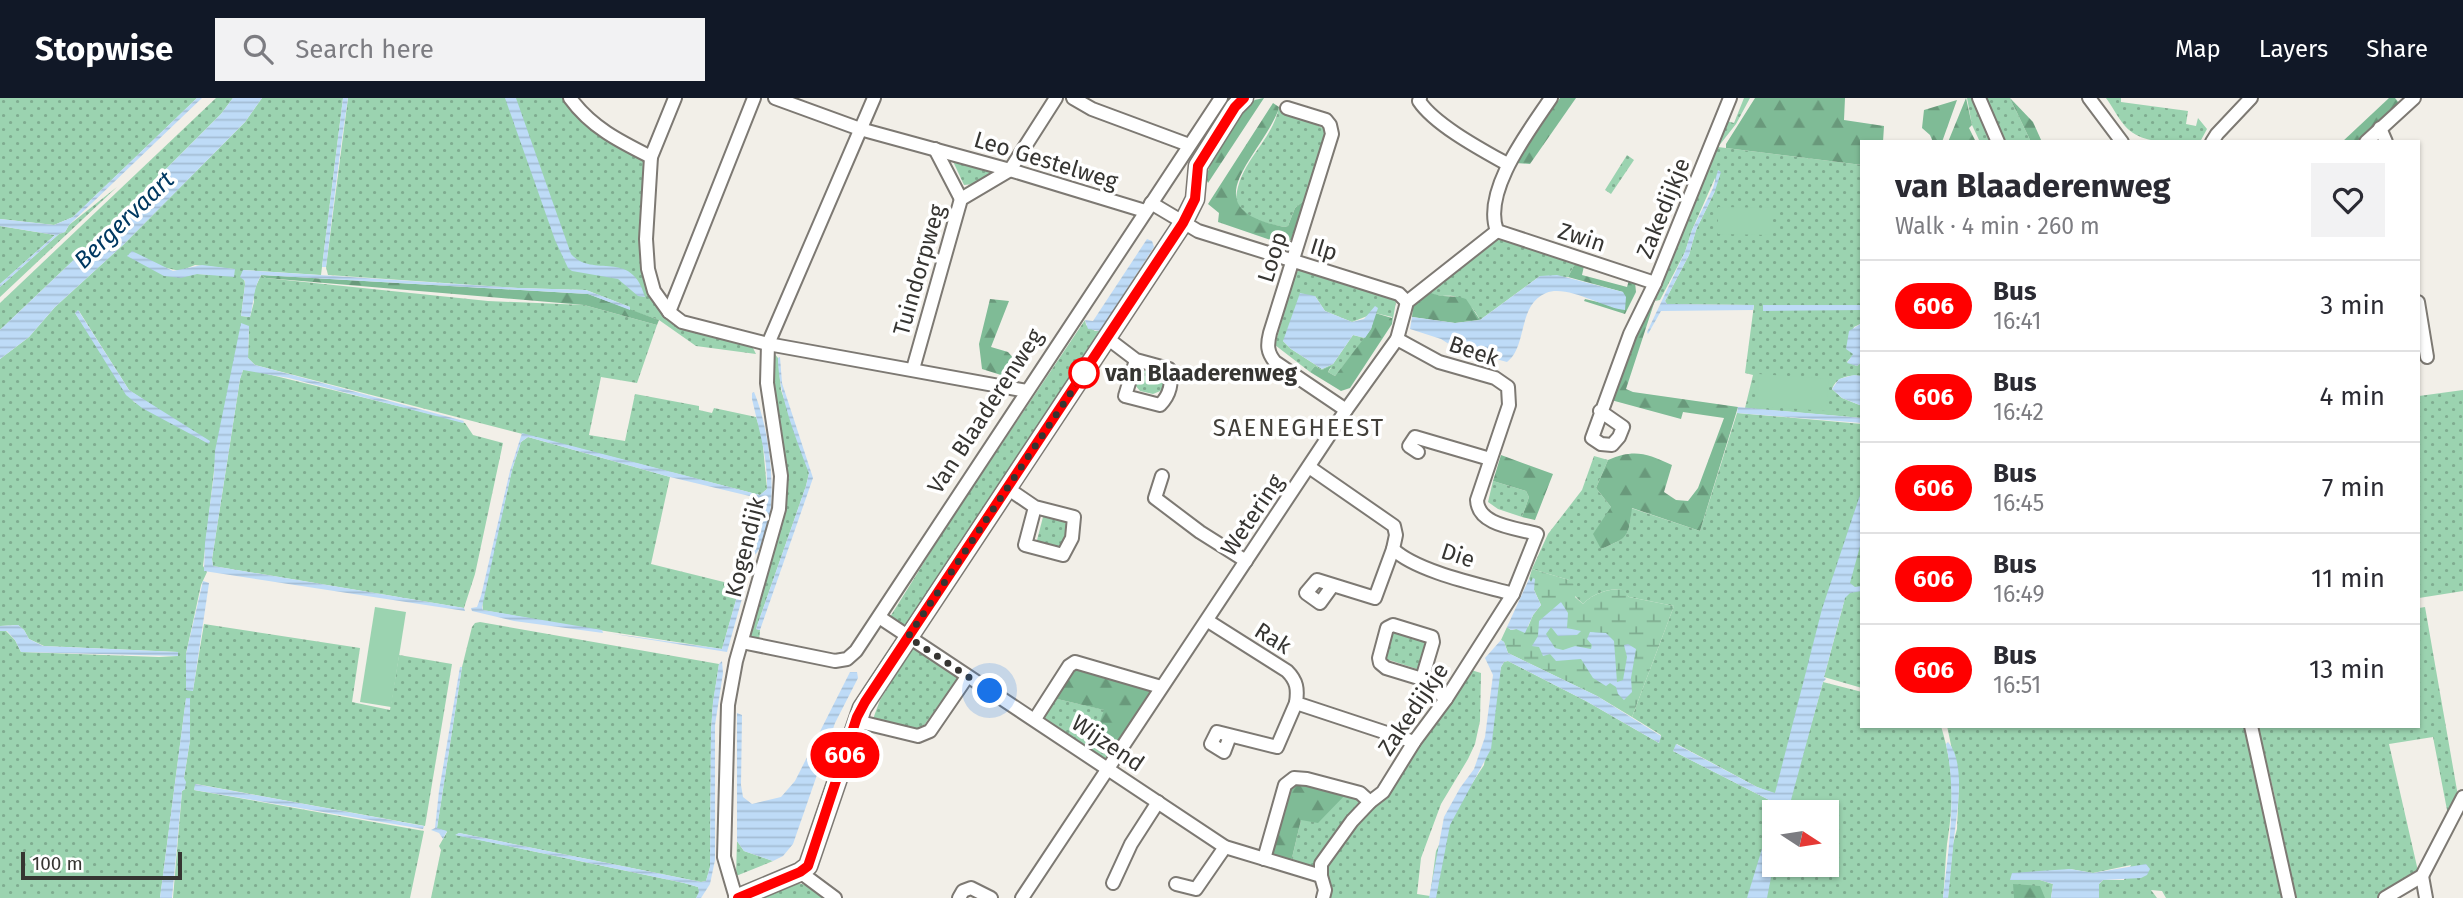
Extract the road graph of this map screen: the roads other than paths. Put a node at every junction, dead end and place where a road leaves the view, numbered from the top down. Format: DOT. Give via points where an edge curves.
graph roads {
  1 [pos="570,98"];
  2 [pos="675,98"];
  3 [pos="754,98"];
  4 [pos="775,98"];
  5 [pos="874,98"];
  6 [pos="1056,98"];
  7 [pos="1073,98"];
  8 [pos="1221,98"];
  9 [pos="1244,98"];
  10 [pos="1420,98"];
  11 [pos="1551,98"];
  12 [pos="1730,98"];
  13 [pos="1979,98"];
  14 [pos="2089,98"];
  15 [pos="2251,98"];
  16 [pos="2414,98"];
  17 [pos="1287,108"];
  18 [pos="2379,128"];
  19 [pos="860,129"];
  20 [pos="1997,140"];
  21 [pos="2120,140"];
  22 [pos="2213,140"];
  23 [pos="2368,140"];
  24 [pos="2385,140"];
  25 [pos="1189,145"];
  26 [pos="935,149"];
  27 [pos="650,157"];
  28 [pos="1507,164"];
  29 [pos="1010,170"];
  30 [pos="961,199"];
  31 [pos="1148,207"];
  32 [pos="1183,223"];
  33 [pos="1497,231"];
  34 [pos="1292,261"];
  35 [pos="1655,283"];
  36 [pos="1407,302"];
  37 [pos="668,312"];
  38 [pos="2420,314"];
  39 [pos="1107,338"];
  40 [pos="1397,339"];
  41 [pos="768,344"];
  42 [pos="2427,357"];
  43 [pos="1136,360"];
  44 [pos="913,369"];
  45 [pos="1027,391"];
  46 [pos="1346,410"];
  47 [pos="1600,411"];
  48 [pos="1419,452"];
  49 [pos="1490,458"];
  50 [pos="1309,467"];
  51 [pos="1162,476"];
  52 [pos="1007,488"];
  53 [pos="1035,507"];
  54 [pos="1537,534"];
  55 [pos="1393,549"];
  56 [pos="1246,561"];
  57 [pos="1333,585"];
  58 [pos="1513,594"];
  59 [pos="879,617"];
  60 [pos="1208,621"];
  61 [pos="908,637"];
  62 [pos="741,642"];
  63 [pos="967,677"];
  64 [pos="1422,679"];
  65 [pos="1161,687"];
  66 [pos="1446,699"];
  67 [pos="1297,703"];
  68 [pos="1035,719"];
  69 [pos="856,721"];
  70 [pos="2251,728"];
  71 [pos="1230,736"];
  72 [pos="1414,742"];
  73 [pos="1108,769"];
  74 [pos="2463,797"];
  75 [pos="1158,802"];
  76 [pos="1370,802"];
  77 [pos="1224,846"];
  78 [pos="1264,859"];
  79 [pos="800,872"];
  80 [pos="1321,876"];
  81 [pos="2422,876"];
  82 [pos="1112,883"];
  83 [pos="1176,884"];
  84 [pos="737,898"];
  85 [pos="835,898"];
  86 [pos="959,898"];
  87 [pos="991,898"];
  88 [pos="1022,898"];
  89 [pos="1323,898"];
  90 [pos="2289,898"];
  91 [pos="2385,898"];
  92 [pos="2426,898"];
  1 -- 27 [label="street" via="611,137"];
  2 -- 27 [label="street"];
  3 -- 37 [label="street"];
  4 -- 19 [label="street, Leo Gestelweg"];
  5 -- 19 [label="street, Kogendijk"];
  6 -- 29 [label="street, Tuindorpweg"];
  7 -- 25 [label="street"];
  8 -- 25 [label="street, Van Blaaderenweg"];
  9 -- 32 [label="street" via="1198,166 1195,199"];
  10 -- 28 [label="street" via="1426,111"];
  11 -- 28 [label="street"];
  12 -- 35 [label="street, Zakedijkje"];
  13 -- 20 [label="street"];
  14 -- 21 [label="street"];
  15 -- 22 [label="street"];
  16 -- 18 [label="street"];
  17 -- 34 [label="street, Loop" via="1325,120 1332,134"];
  18 -- 23 [label="street"];
  18 -- 24 [label="street"];
  19 -- 26 [label="street, Leo Gestelweg"];
  19 -- 41 [label="street, Kogendijk"];
  25 -- 31 [label="street, Van Blaaderenweg"];
  26 -- 29 [label="street, Leo Gestelweg"];
  26 -- 30 [label="street, Leo Gestelweg"];
  27 -- 37 [label="street" via="648,270 654,292"];
  28 -- 33 [label="street" via="1492,218"];
  29 -- 30 [label="street, Tuindorpweg"];
  29 -- 31 [label="street, Leo Gestelweg"];
  30 -- 44 [label="street, Tuindorpweg"];
  31 -- 32 [label="street, Ilp"];
  31 -- 45 [label="street, Van Blaaderenweg"];
  32 -- 34 [label="street, Ilp"];
  32 -- 39 [label="street"];
  33 -- 35 [label="street, Zwin"];
  33 -- 36 [label="street"];
  34 -- 36 [label="street, Ilp" via="1399,294"];
  34 -- 46 [label="street, Loop" via="1267,344 1269,354"];
  35 -- 47 [label="street, Zakedijkje"];
  36 -- 40 [label="street, Wetering"];
  37 -- 41 [label="street" via="682,322"];
  38 -- 42 [label="street"];
  39 -- 43 [label="street"];
  39 -- 52 [label="street"];
  40 -- 46 [label="street, Wetering"];
  40 -- 49 [label="street, Beek" via="1439,362 1495,378 1508,387 1509,405"];
  41 -- 44 [label="street"];
  41 -- 62 [label="street, Kogendijk" via="767,383 781,476 779,509"];
  44 -- 45 [label="street"];
  45 -- 59 [label="street, Van Blaaderenweg"];
  46 -- 50 [label="street, Wetering"];
  48 -- 49 [label="street" via="1409,446 1415,437"];
  49 -- 54 [label="street, Beek" via="1477,500 1480,514"];
  50 -- 55 [label="street" via="1394,526"];
  50 -- 56 [label="street, Wetering"];
  51 -- 56 [label="street" via="1155,498"];
  52 -- 53 [label="street"];
  52 -- 61 [label="street"];
  53 -- 53 [label="street" via="1025,545 1063,555 1072,538 1074,517"];
  54 -- 58 [label="street, Zakedijkje"];
  55 -- 57 [label="street" via="1375,598"];
  55 -- 58 [label="street, Die" via="1402,558"];
  56 -- 60 [label="street, Wetering"];
  58 -- 66 [label="street, Zakedijkje"];
  59 -- 61 [label="street, Wijzend"];
  59 -- 62 [label="street, Van Blaaderenweg" via="856,651 841,661"];
  60 -- 65 [label="street, Wetering"];
  60 -- 67 [label="street, Rak" via="1287,671 1294,678"];
  61 -- 63 [label="street, Wijzend"];
  61 -- 69 [label="street"];
  62 -- 84 [label="street, Kogendijk" via="728,705 724,857"];
  63 -- 68 [label="street, Wijzend"];
  63 -- 69 [label="street" via="924,735"];
  64 -- 64 [label="street" via="1432,637 1393,625 1387,628 1380,663"];
  64 -- 66 [label="street"];
  65 -- 68 [label="street, Wijzend" via="1074,662"];
  65 -- 73 [label="street, Wetering"];
  66 -- 72 [label="street, Zakedijkje"];
  67 -- 71 [label="street" via="1277,747"];
  67 -- 72 [label="street"];
  68 -- 73 [label="street, Wijzend"];
  69 -- 79 [label="street" via="811,858"];
  70 -- 90 [label="street"];
  72 -- 76 [label="street, Zakedijkje" via="1383,792"];
  73 -- 75 [label="street, Wijzend"];
  73 -- 88 [label="street, Wetering"];
  74 -- 81 [label="street"];
  75 -- 77 [label="street, Wijzend"];
  75 -- 82 [label="street"];
  76 -- 78 [label="street" via="1360,793 1294,778 1285,785"];
  76 -- 80 [label="street, Zakedijkje" via="1321,864"];
  77 -- 78 [label="street, Wijzend"];
  77 -- 83 [label="street" via="1196,889"];
  78 -- 80 [label="street, Wijzend"];
  79 -- 84 [label="street"];
  79 -- 85 [label="street"];
  80 -- 89 [label="street, Zakedijkje"];
  81 -- 91 [label="street"];
  81 -- 92 [label="street"];
  86 -- 87 [label="street" via="971,888"];
}
